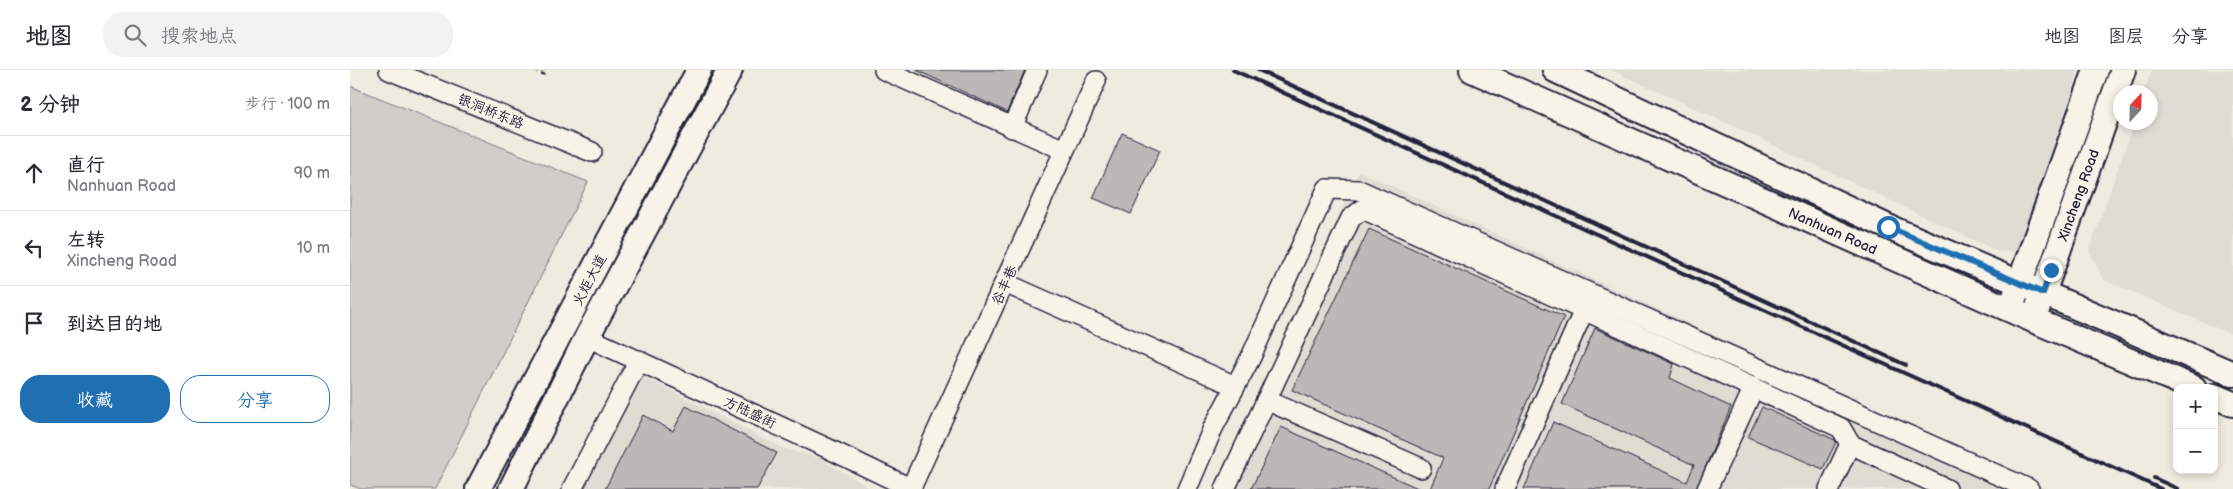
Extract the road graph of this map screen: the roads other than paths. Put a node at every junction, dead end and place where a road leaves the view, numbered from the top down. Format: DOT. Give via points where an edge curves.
graph roads {
  1 [pos="389,70"];
  2 [pos="699,70"];
  3 [pos="730,70"];
  4 [pos="884,70"];
  5 [pos="1038,70"];
  6 [pos="1472,70"];
  7 [pos="1555,70"];
  8 [pos="2096,70"];
  9 [pos="2123,70"];
  10 [pos="1096,81"];
  11 [pos="1012,128"];
  12 [pos="1064,150"];
  13 [pos="592,152"];
  14 [pos="1005,283"];
  15 [pos="2020,284"];
  16 [pos="2043,293"];
  17 [pos="1584,310"];
  18 [pos="2010,310"];
  19 [pos="2033,320"];
  20 [pos="587,337"];
  21 [pos="639,360"];
  22 [pos="2233,374"];
  23 [pos="2185,384"];
  24 [pos="1235,386"];
  25 [pos="1754,387"];
  26 [pos="2218,398"];
  27 [pos="1266,400"];
  28 [pos="2233,404"];
  29 [pos="1850,444"];
  30 [pos="1421,468"];
  31 [pos="478,489"];
  32 [pos="511,489"];
  33 [pos="572,489"];
  34 [pos="912,489"];
  35 [pos="1187,489"];
  36 [pos="1225,489"];
  37 [pos="1505,489"];
  38 [pos="1707,489"];
  39 [pos="1829,489"];
  40 [pos="1947,489"];
  41 [pos="2029,489"];
  1 -- 13 [label="street, 银洞桥东路"];
  2 -- 31 [label="main road, 火炬大道"];
  3 -- 20 [label="main road, 火炬大道"];
  4 -- 11 [label="street"];
  5 -- 11 [label="street"];
  6 -- 18 [label="main road, Nanhuan Road"];
  7 -- 15 [label="main road, Nanhuan Road" via="1888,227"];
  8 -- 15 [label="main road, Xincheng Road"];
  9 -- 16 [label="main road, Xincheng Road"];
  10 -- 12 [label="street, 谷丰巷"];
  11 -- 12 [label="street"];
  12 -- 14 [label="street, 谷丰巷"];
  14 -- 24 [label="street"];
  14 -- 34 [label="street, 谷丰巷"];
  15 -- 16 [label="main road, Nanhuan Road"];
  15 -- 18 [label="main road, Xincheng Road"];
  16 -- 19 [label="main road, Xincheng Road"];
  16 -- 22 [label="main road, Nanhuan Road"];
  17 -- 25 [label="street"];
  17 -- 27 [label="street" via="1363,209 1352,218"];
  17 -- 37 [label="street"];
  18 -- 19 [label="main road, Nanhuan Road"];
  19 -- 23 [label="main road, Nanhuan Road"];
  20 -- 21 [label="street, 方陆盛街"];
  20 -- 32 [label="main road, 火炬大道"];
  21 -- 33 [label="street"];
  21 -- 34 [label="street, 方陆盛街"];
  24 -- 35 [label="street" via="1212,428"];
  24 -- 41 [label="street" via="1327,189 1359,190"];
  25 -- 29 [label="street" via="1841,428"];
  25 -- 38 [label="street"];
  26 -- 28 [label="main road"];
  27 -- 30 [label="street"];
  27 -- 36 [label="street"];
  29 -- 39 [label="street"];
  29 -- 40 [label="street"];
}
